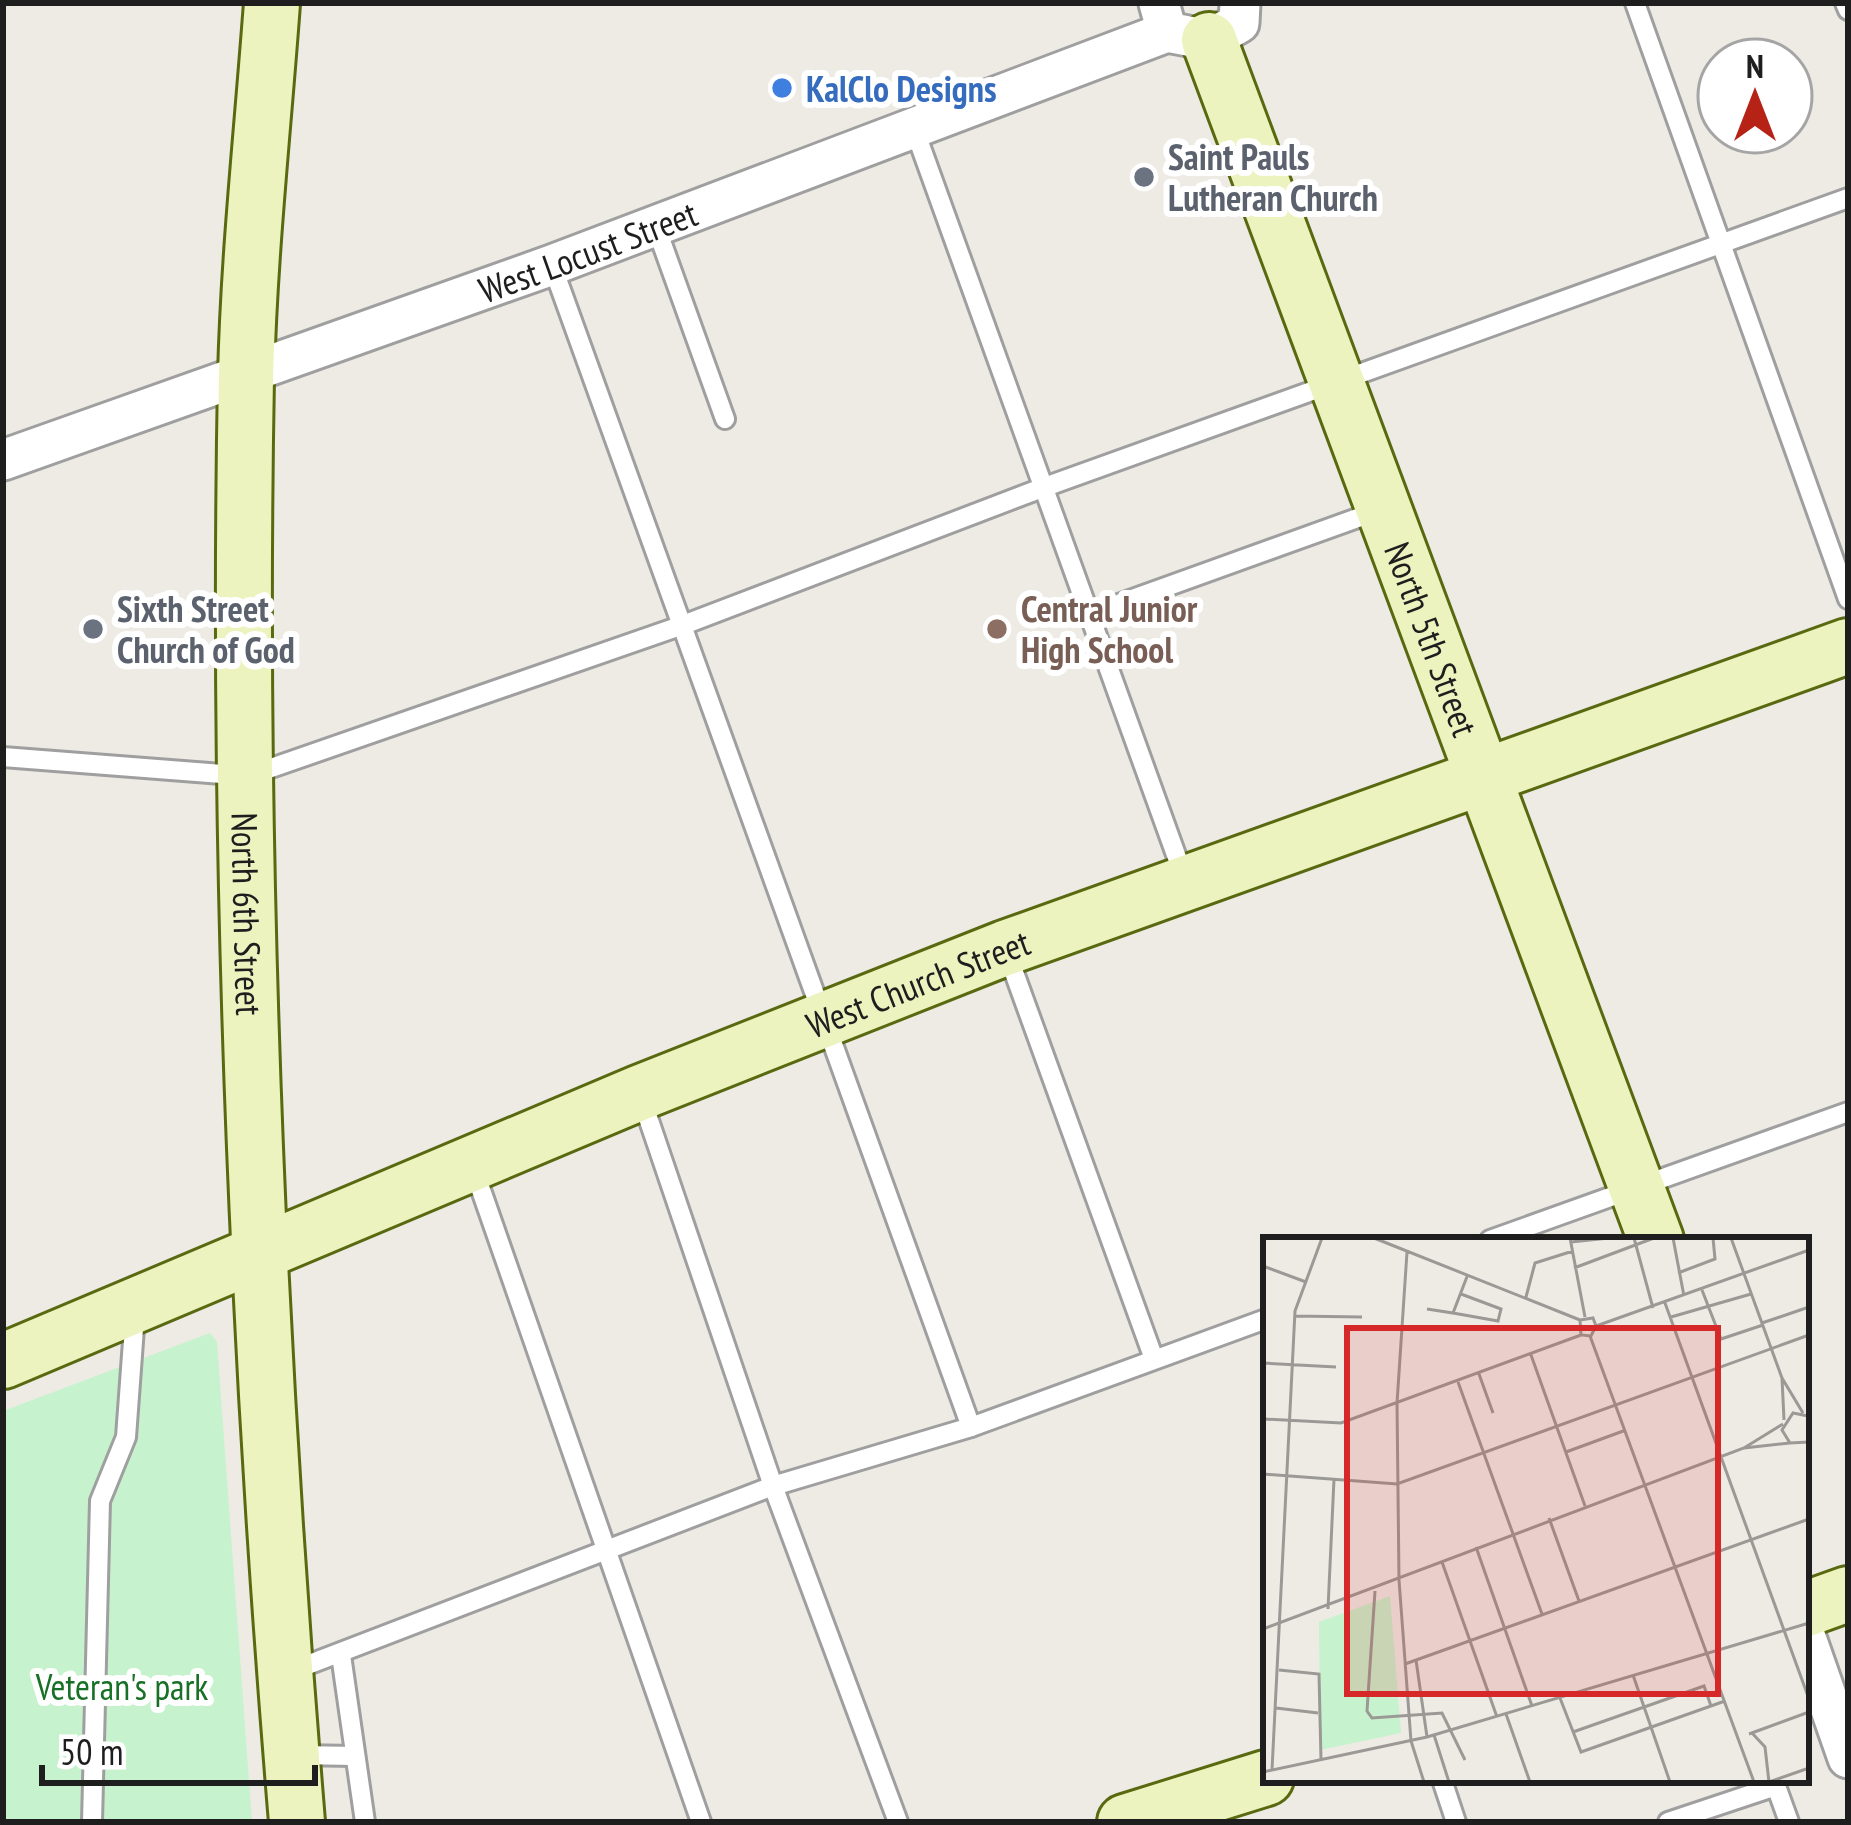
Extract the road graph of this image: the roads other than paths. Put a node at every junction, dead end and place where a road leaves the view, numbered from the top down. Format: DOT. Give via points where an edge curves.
graph roads {
  1 [pos="272,3"];
  2 [pos="1634,3"];
  3 [pos="1194,20"];
  4 [pos="915,131"];
  5 [pos="1848,197"];
  6 [pos="656,227"];
  7 [pos="1724,243"];
  8 [pos="552,265"];
  9 [pos="246,374"];
  10 [pos="1340,384"];
  11 [pos="725,419"];
  12 [pos="3,460"];
  13 [pos="1042,488"];
  14 [pos="1387,507"];
  15 [pos="1848,599"];
  16 [pos="1088,615"];
  17 [pos="683,625"];
  18 [pos="1848,646"];
  19 [pos="3,758"];
  20 [pos="248,776"];
  21 [pos="1483,776"];
  22 [pos="1186,885"];
  23 [pos="1005,948"];
  24 [pos="826,1019"];
  25 [pos="639,1093"];
  26 [pos="1848,1112"];
  27 [pos="471,1163"];
  28 [pos="1636,1188"];
  29 [pos="1498,1237"];
  30 [pos="1655,1237"];
  31 [pos="256,1256"];
  32 [pos="135,1309"];
  33 [pos="1263,1320"];
  34 [pos="1154,1359"];
  35 [pos="3,1361"];
  36 [pos="971,1426"];
  37 [pos="773,1486"];
  38 [pos="606,1549"];
  39 [pos="1848,1594"];
  40 [pos="1809,1608"];
  41 [pos="1809,1647"];
  42 [pos="340,1655"];
  43 [pos="285,1673"];
  44 [pos="292,1754"];
  45 [pos="355,1756"];
  46 [pos="1848,1758"];
  47 [pos="1263,1779"];
  48 [pos="1443,1783"];
  49 [pos="92,1822"];
  50 [pos="298,1822"];
  51 [pos="365,1822"];
  52 [pos="701,1822"];
  53 [pos="898,1822"];
  54 [pos="1125,1822"];
  55 [pos="1456,1822"];
  56 [pos="1668,1822"];
  57 [pos="1790,1822"];
  1 -- 9 [label="street, North 6th Street"];
  2 -- 7 [label="lane"];
  3 -- 4 [label="street, West Locust Street"];
  3 -- 10 [label="street, North 5th Street"];
  4 -- 6 [label="street, West Locust Street"];
  4 -- 13 [label="lane"];
  5 -- 7 [label="lane"];
  6 -- 8 [label="street, West Locust Street"];
  6 -- 11 [label="lane"];
  7 -- 10 [label="lane"];
  7 -- 15 [label="lane"];
  8 -- 9 [label="street, West Locust Street"];
  8 -- 17 [label="lane"];
  9 -- 12 [label="street, West Locust Street"];
  9 -- 20 [label="street, North 6th Street"];
  10 -- 13 [label="lane"];
  10 -- 14 [label="street, North 5th Street"];
  13 -- 16 [label="lane"];
  13 -- 17 [label="lane"];
  14 -- 16 [label="lane"];
  14 -- 21 [label="street, North 5th Street"];
  16 -- 22 [label="lane"];
  17 -- 20 [label="lane"];
  17 -- 24 [label="lane"];
  18 -- 21 [label="street, West Church Street"];
  19 -- 20 [label="lane"];
  20 -- 31 [label="street, North 6th Street"];
  21 -- 22 [label="street, West Church Street"];
  21 -- 28 [label="street, North 5th Street"];
  22 -- 23 [label="street, West Church Street"];
  23 -- 24 [label="street, West Church Street"];
  23 -- 34 [label="lane"];
  24 -- 25 [label="street, West Church Street"];
  24 -- 36 [label="lane"];
  25 -- 27 [label="street, West Church Street"];
  25 -- 37 [label="lane"];
  26 -- 28 [label="lane"];
  27 -- 31 [label="street, West Church Street"];
  27 -- 38 [label="lane"];
  28 -- 29 [label="lane"];
  28 -- 30 [label="street, North 5th Street"];
  31 -- 32 [label="street, West Church Street"];
  31 -- 43 [label="street, North 6th Street"];
  32 -- 35 [label="street, West Church Street"];
  32 -- 49 [label="lane" via="126,1437 100,1501"];
  33 -- 34 [label="lane"];
  34 -- 36 [label="lane"];
  36 -- 37 [label="lane"];
  37 -- 38 [label="lane"];
  37 -- 53 [label="lane"];
  38 -- 42 [label="lane"];
  38 -- 52 [label="lane"];
  39 -- 40 [label="street"];
  41 -- 46 [label="street"];
  42 -- 43 [label="lane"];
  42 -- 45 [label="lane"];
  43 -- 44 [label="street, North 6th Street"];
  44 -- 45 [label="lane"];
  44 -- 50 [label="street, North 6th Street"];
  45 -- 51 [label="lane"];
  47 -- 54 [label="street"];
  48 -- 55 [label="lane"];
  56 -- 57 [label="lane" via="1776,1786"];
}
